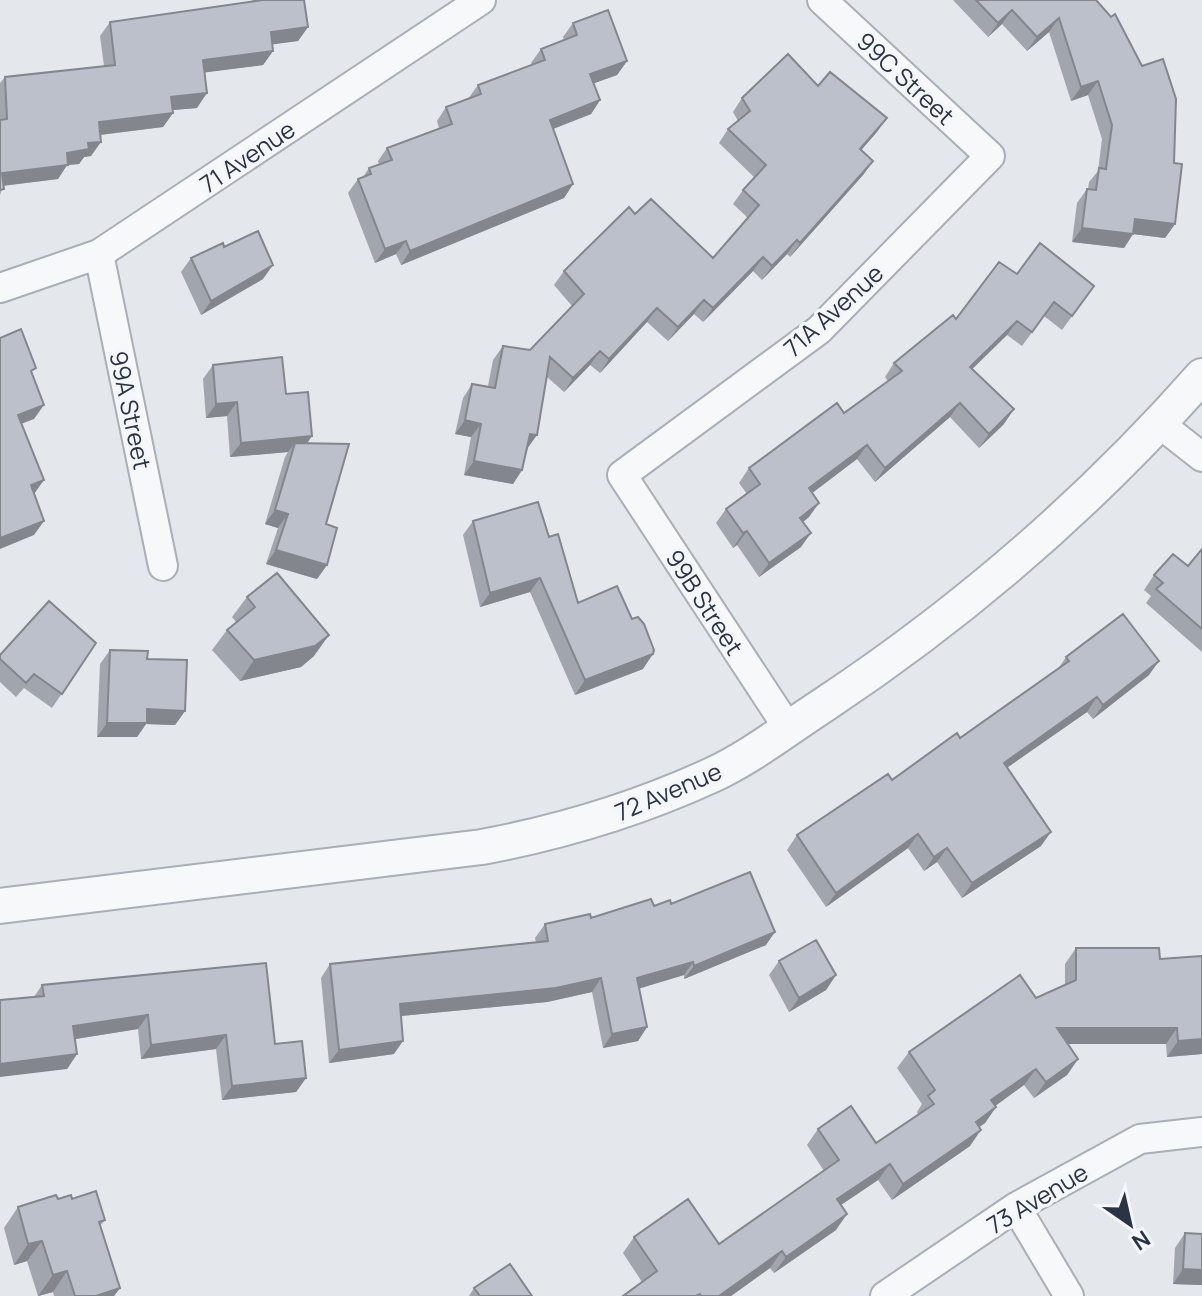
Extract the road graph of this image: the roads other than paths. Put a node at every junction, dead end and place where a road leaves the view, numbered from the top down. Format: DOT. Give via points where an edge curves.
graph roads {
  1 [pos="481,0"];
  2 [pos="822,0"];
  3 [pos="990,156"];
  4 [pos="99,254"];
  5 [pos="0,288"];
  6 [pos="1202,376"];
  7 [pos="1160,424"];
  8 [pos="1202,457"];
  9 [pos="622,475"];
  10 [pos="163,566"];
  11 [pos="788,728"];
  12 [pos="0,906"];
  13 [pos="1202,1132"];
  14 [pos="1016,1207"];
  15 [pos="885,1296"];
  16 [pos="1069,1296"];
  1 -- 4 [label="street, 71 Avenue"];
  2 -- 3 [label="street, 99C Street"];
  3 -- 9 [label="street, 71A Avenue" via="819,330"];
  4 -- 5 [label="street, 71 Avenue"];
  4 -- 10 [label="street, 99A Street"];
  6 -- 7 [label="street, 72 Avenue"];
  7 -- 8 [label="street"];
  7 -- 11 [label="street, 72 Avenue" via="1012,566 907,650"];
  9 -- 11 [label="street, 99B Street"];
  11 -- 12 [label="street, 72 Avenue" via="715,774 550,835"];
  13 -- 14 [label="street, 73 Avenue" via="1140,1139"];
  14 -- 15 [label="street, 73 Avenue"];
  14 -- 16 [label="street"];
}
